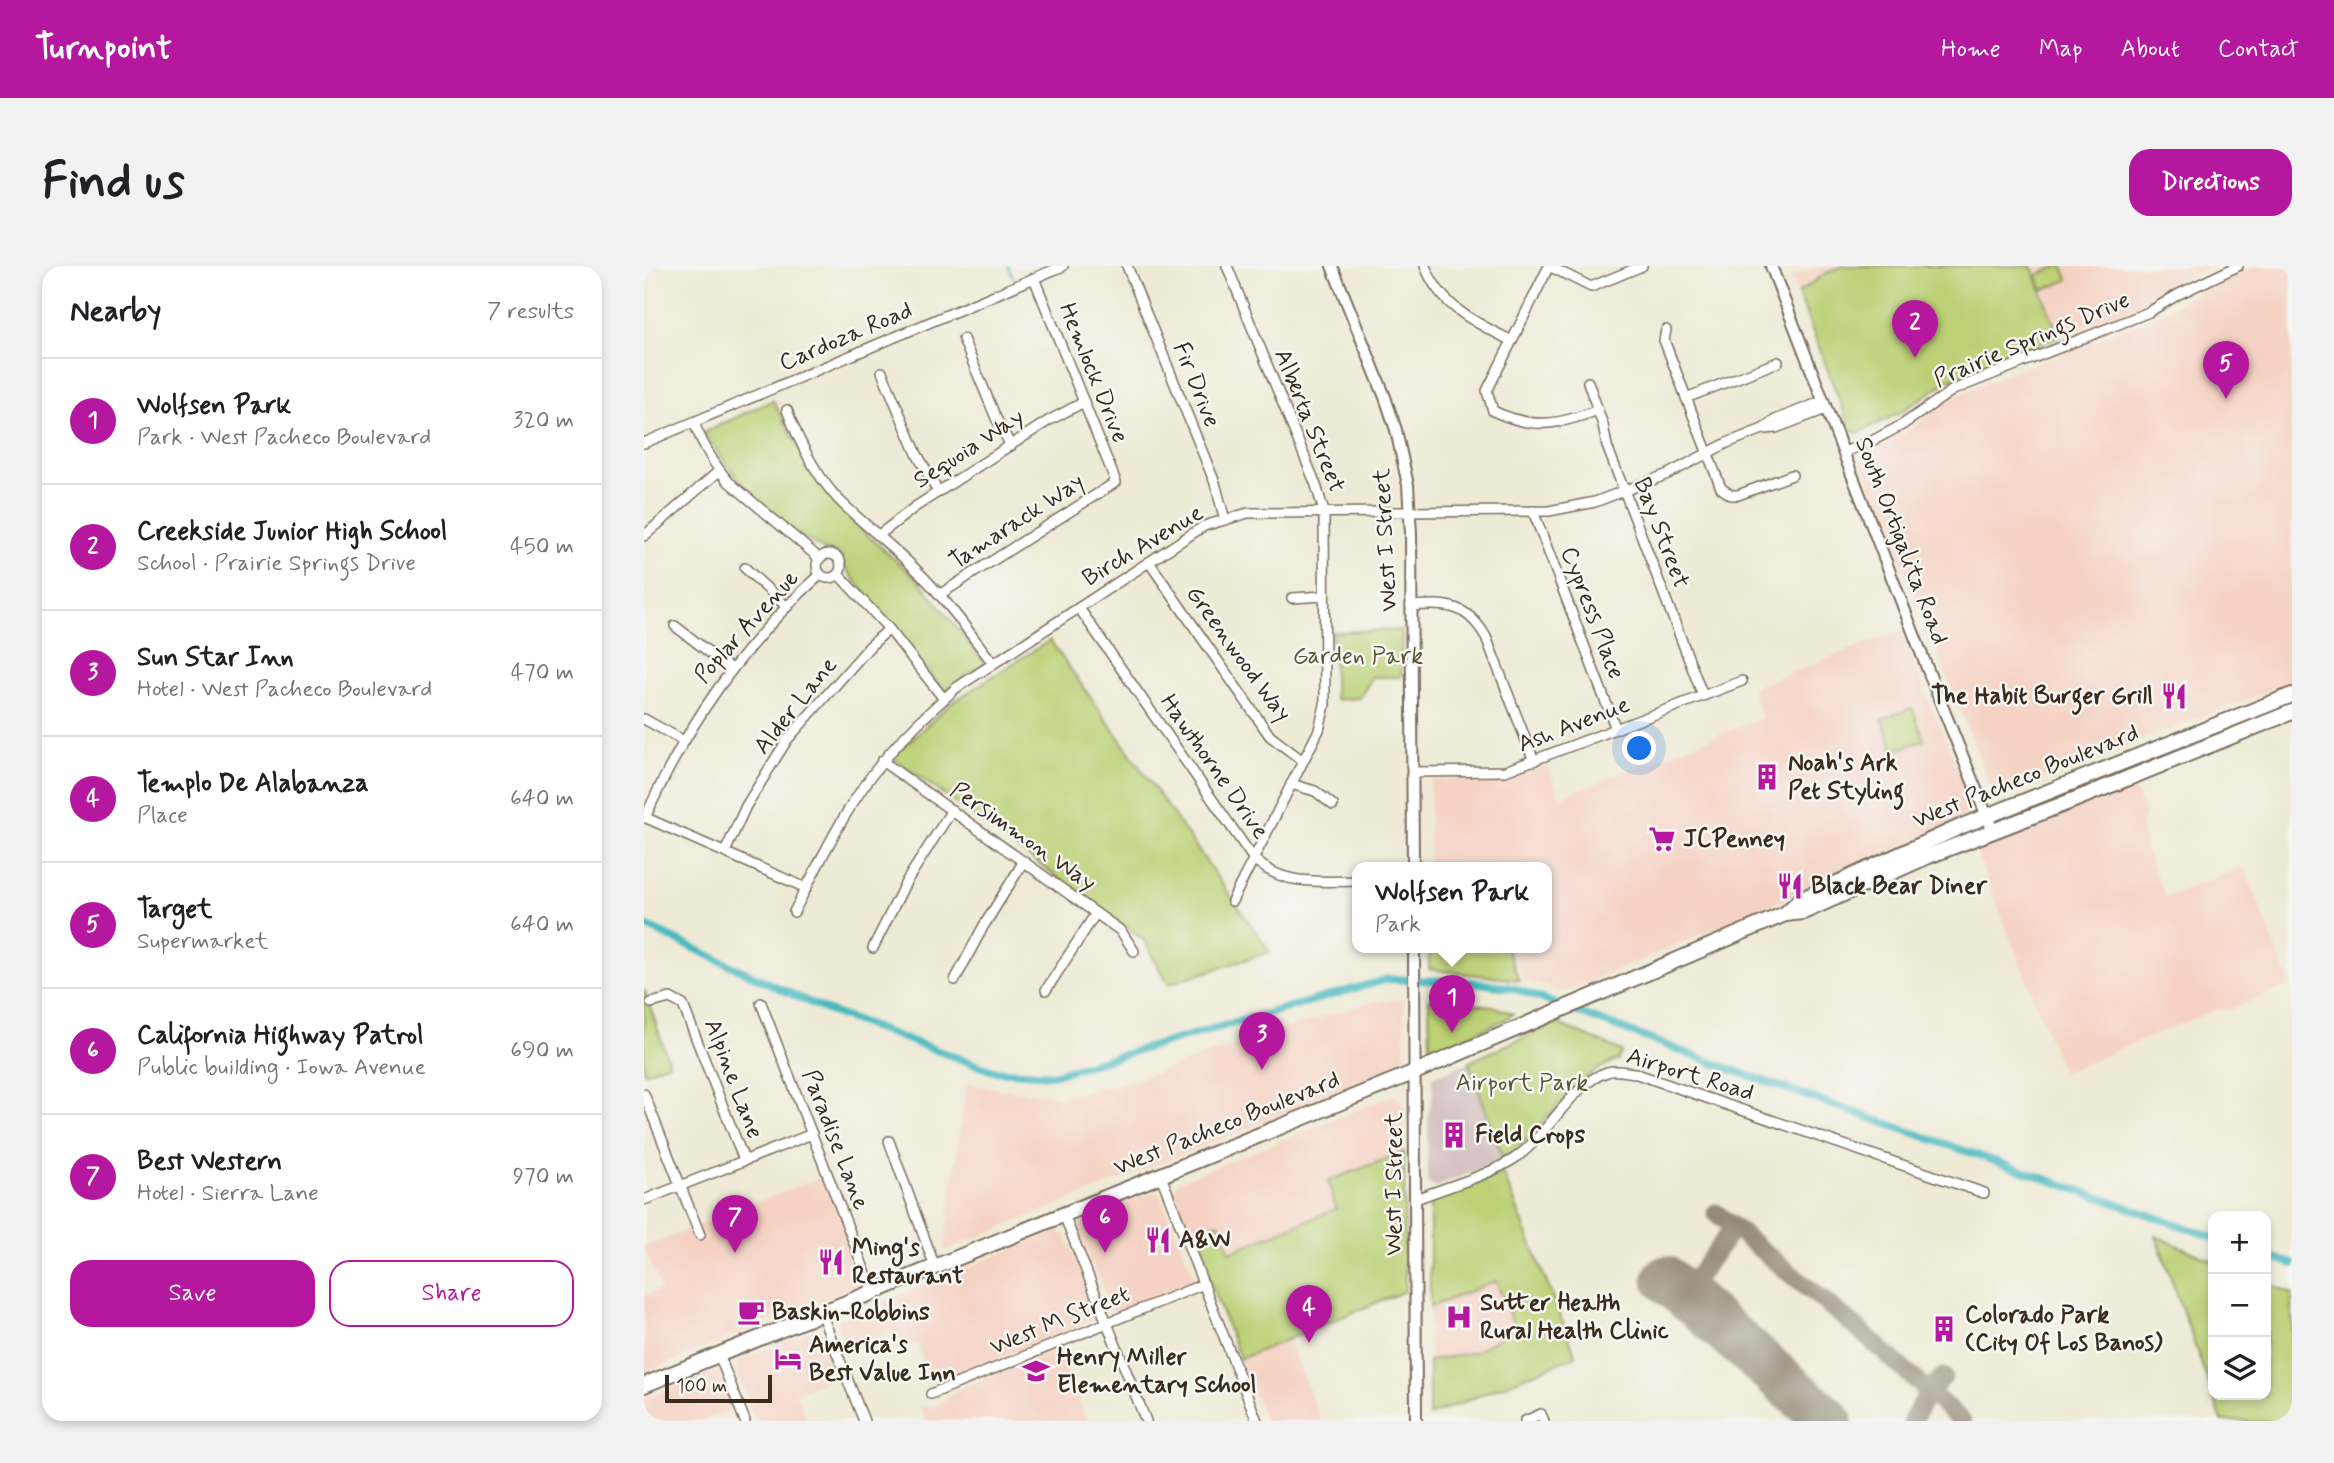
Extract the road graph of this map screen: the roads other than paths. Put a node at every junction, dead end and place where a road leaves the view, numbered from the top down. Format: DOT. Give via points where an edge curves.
graph roads {
  1 [pos="1063,266"];
  2 [pos="1127,266"];
  3 [pos="1227,266"];
  4 [pos="1332,266"];
  5 [pos="1424,266"];
  6 [pos="1549,266"];
  7 [pos="1642,266"];
  8 [pos="1771,266"];
  9 [pos="2238,266"];
  10 [pos="1034,278"];
  11 [pos="1666,330"];
  12 [pos="963,339"];
  13 [pos="1512,341"];
  14 [pos="1778,362"];
  15 [pos="882,372"];
  16 [pos="1588,383"];
  17 [pos="1686,398"];
  18 [pos="1084,402"];
  19 [pos="1825,405"];
  20 [pos="787,410"];
  21 [pos="1598,410"];
  22 [pos="694,423"];
  23 [pos="644,443"];
  24 [pos="1010,446"];
  25 [pos="1844,452"];
  26 [pos="1707,454"];
  27 [pos="719,471"];
  28 [pos="1791,475"];
  29 [pos="1116,482"];
  30 [pos="1624,491"];
  31 [pos="938,492"];
  32 [pos="1533,511"];
  33 [pos="1324,512"];
  34 [pos="1410,512"];
  35 [pos="1226,520"];
  36 [pos="879,535"];
  37 [pos="644,536"];
  38 [pos="820,558"];
  39 [pos="1149,562"];
  40 [pos="745,568"];
  41 [pos="838,574"];
  42 [pos="820,575"];
  43 [pos="939,595"];
  44 [pos="1324,596"];
  45 [pos="1292,598"];
  46 [pos="1411,606"];
  47 [pos="787,607"];
  48 [pos="1079,608"];
  49 [pos="675,626"];
  50 [pos="889,629"];
  51 [pos="993,663"];
  52 [pos="731,669"];
  53 [pos="1742,681"];
  54 [pos="2292,695"];
  55 [pos="1703,696"];
  56 [pos="944,699"];
  57 [pos="2292,712"];
  58 [pos="2234,717"];
  59 [pos="644,719"];
  60 [pos="1616,729"];
  61 [pos="684,741"];
  62 [pos="882,761"];
  63 [pos="1303,761"];
  64 [pos="1534,761"];
  65 [pos="1413,772"];
  66 [pos="1292,784"];
  67 [pos="2112,785"];
  68 [pos="1333,805"];
  69 [pos="952,810"];
  70 [pos="644,817"];
  71 [pos="1987,817"];
  72 [pos="1993,831"];
  73 [pos="724,852"];
  74 [pos="1253,858"];
  75 [pos="1024,861"];
  76 [pos="1413,862"];
  77 [pos="1352,881"];
  78 [pos="806,888"];
  79 [pos="1231,901"];
  80 [pos="794,912"];
  81 [pos="1097,913"];
  82 [pos="1785,914"];
  83 [pos="873,948"];
  84 [pos="1134,951"];
  85 [pos="1414,953"];
  86 [pos="955,981"];
  87 [pos="1046,990"];
  88 [pos="651,1003"];
  89 [pos="761,1003"];
  90 [pos="1415,1072"];
  91 [pos="644,1094"];
  92 [pos="812,1134"];
  93 [pos="889,1141"];
  94 [pos="744,1160"];
  95 [pos="1161,1177"];
  96 [pos="680,1186"];
  97 [pos="1984,1193"];
  98 [pos="1416,1199"];
  99 [pos="644,1200"];
  100 [pos="1064,1215"];
  101 [pos="700,1235"];
  102 [pos="935,1267"];
  103 [pos="1204,1284"];
  104 [pos="873,1292"];
  105 [pos="821,1313"];
  106 [pos="1108,1322"];
  107 [pos="719,1354"];
  108 [pos="644,1385"];
  109 [pos="931,1394"];
  110 [pos="745,1421"];
  111 [pos="864,1421"];
  112 [pos="1146,1421"];
  113 [pos="1257,1421"];
  114 [pos="1416,1421"];
  115 [pos="1525,1421"];
  116 [pos="1544,1421"];
  1 -- 10 [label="street, Cardoza Road"];
  2 -- 35 [label="street, Fir Drive"];
  3 -- 33 [label="street, Alberta Street"];
  4 -- 34 [label="street, West I Street" via="1392,417"];
  5 -- 13 [label="street" via="1439,293 1457,311"];
  6 -- 7 [label="street" via="1591,287"];
  6 -- 13 [label="street"];
  8 -- 19 [label="street, South Ortigalita Road"];
  9 -- 25 [label="street, Prairie Springs Drive" via="2150,312 1953,390 1902,425"];
  10 -- 18 [label="street, Hemlock Drive"];
  10 -- 22 [label="street, Cardoza Road"];
  11 -- 17 [label="street" via="1664,340"];
  12 -- 24 [label="street"];
  13 -- 21 [label="street" via="1487,391 1493,411 1543,425"];
  14 -- 17 [label="street"];
  15 -- 31 [label="street"];
  16 -- 21 [label="street, Bay Street"];
  17 -- 26 [label="street"];
  18 -- 24 [label="street, Sequoia Way"];
  18 -- 29 [label="street, Hemlock Drive"];
  19 -- 25 [label="street, South Ortigalita Road"];
  19 -- 26 [label="street, Birch Avenue" via="1775,420"];
  20 -- 36 [label="street" via="826,484"];
  21 -- 30 [label="street, Bay Street"];
  22 -- 23 [label="street, Cardoza Road"];
  22 -- 27 [label="street"];
  24 -- 31 [label="street, Sequoia Way"];
  25 -- 71 [label="street, South Ortigalita Road"];
  26 -- 28 [label="street" via="1728,494 1738,495"];
  26 -- 30 [label="street, Birch Avenue"];
  27 -- 37 [label="street"];
  27 -- 38 [label="street"];
  29 -- 43 [label="street, Tamarack Way"];
  30 -- 32 [label="street, Birch Avenue" via="1574,508"];
  30 -- 55 [label="street, Bay Street"];
  31 -- 36 [label="street, Sequoia Way"];
  32 -- 34 [label="street, Birch Avenue"];
  32 -- 60 [label="street, Cypress Place"];
  33 -- 34 [label="street, Birch Avenue"];
  33 -- 35 [label="street, Birch Avenue" via="1248,513"];
  33 -- 44 [label="street, Alberta Street"];
  34 -- 46 [label="street, West I Street"];
  35 -- 39 [label="street, Birch Avenue" via="1204,526"];
  36 -- 43 [label="street"];
  38 -- 41 [label="street" via="827,554 839,558"];
  38 -- 42 [label="street"];
  39 -- 48 [label="street, Birch Avenue"];
  39 -- 63 [label="street, Greenwood Way" via="1270,736"];
  40 -- 47 [label="street"];
  41 -- 42 [label="street" via="832,578"];
  41 -- 50 [label="street"];
  42 -- 47 [label="street, Poplar Avenue"];
  43 -- 51 [label="street"];
  44 -- 45 [label="street"];
  44 -- 63 [label="street, Alberta Street" via="1325,705 1319,730"];
  46 -- 64 [label="street" via="1439,604 1460,609 1476,620"];
  46 -- 65 [label="street, West I Street"];
  47 -- 52 [label="street, Poplar Avenue"];
  48 -- 51 [label="street, Birch Avenue"];
  48 -- 74 [label="street, Hawthorne Drive"];
  49 -- 52 [label="street"];
  50 -- 56 [label="street"];
  50 -- 73 [label="street, Alder Lane" via="787,740"];
  51 -- 56 [label="street, Birch Avenue"];
  52 -- 61 [label="street, Poplar Avenue"];
  53 -- 55 [label="street, Ash Avenue"];
  54 -- 58 [label="highway, West Pacheco Boulevard"];
  55 -- 60 [label="street, Ash Avenue"];
  56 -- 62 [label="street, Birch Avenue"];
  57 -- 67 [label="highway, West Pacheco Boulevard"];
  58 -- 67 [label="highway" via="2186,745 2114,777"];
  58 -- 71 [label="highway, West Pacheco Boulevard"];
  59 -- 61 [label="street"];
  60 -- 64 [label="street, Ash Avenue"];
  61 -- 70 [label="street, Poplar Avenue"];
  62 -- 69 [label="street, Persimmon Way"];
  62 -- 78 [label="street, Birch Avenue" via="838,825"];
  63 -- 66 [label="street, Alberta Street"];
  64 -- 65 [label="street, Ash Avenue" via="1505,771"];
  65 -- 76 [label="street, West I Street"];
  66 -- 68 [label="street" via="1315,791"];
  66 -- 74 [label="street, Alberta Street"];
  67 -- 72 [label="highway, West Pacheco Boulevard"];
  69 -- 75 [label="street, Persimmon Way"];
  69 -- 83 [label="street" via="906,882"];
  70 -- 73 [label="street"];
  71 -- 72 [label="street, South Ortigalita Road"];
  71 -- 82 [label="highway, West Pacheco Boulevard" via="1800,900"];
  72 -- 82 [label="highway, West Pacheco Boulevard" via="1803,912"];
  73 -- 78 [label="street"];
  74 -- 77 [label="street, Hawthorne Drive" via="1287,879"];
  74 -- 79 [label="street, Alberta Street"];
  75 -- 81 [label="street, Persimmon Way"];
  75 -- 86 [label="street" via="982,927"];
  78 -- 80 [label="street, Birch Avenue"];
  81 -- 84 [label="street, Persimmon Way" via="1121,931"];
  81 -- 87 [label="street"];
  82 -- 90 [label="highway, West Pacheco Boulevard"];
  85 -- 90 [label="street, West I Street"];
  88 -- 94 [label="street, Alpine Lane" via="670,998 683,1005"];
  89 -- 92 [label="street, Paradise Lane"];
  90 -- 95 [label="highway, West Pacheco Boulevard"];
  90 -- 98 [label="street, West I Street"];
  91 -- 96 [label="street"];
  92 -- 94 [label="street"];
  92 -- 104 [label="street, Paradise Lane"];
  93 -- 102 [label="street"];
  94 -- 96 [label="street"];
  95 -- 100 [label="highway, West Pacheco Boulevard"];
  95 -- 103 [label="street"];
  96 -- 99 [label="street"];
  96 -- 101 [label="street"];
  97 -- 98 [label="street, Airport Road" via="1634,1073 1609,1071 1582,1088 1511,1161"];
  98 -- 114 [label="street, West I Street"];
  100 -- 102 [label="highway, West Pacheco Boulevard"];
  100 -- 106 [label="street"];
  102 -- 104 [label="highway, West Pacheco Boulevard"];
  103 -- 106 [label="street, West M Street"];
  103 -- 113 [label="street"];
  104 -- 105 [label="highway, West Pacheco Boulevard"];
  105 -- 107 [label="highway, West Pacheco Boulevard"];
  105 -- 111 [label="street"];
  106 -- 109 [label="street, West M Street"];
  106 -- 112 [label="street"];
  107 -- 108 [label="highway, West Pacheco Boulevard"];
  107 -- 110 [label="street"];
  115 -- 116 [label="street" via="1541,1414"];
}
